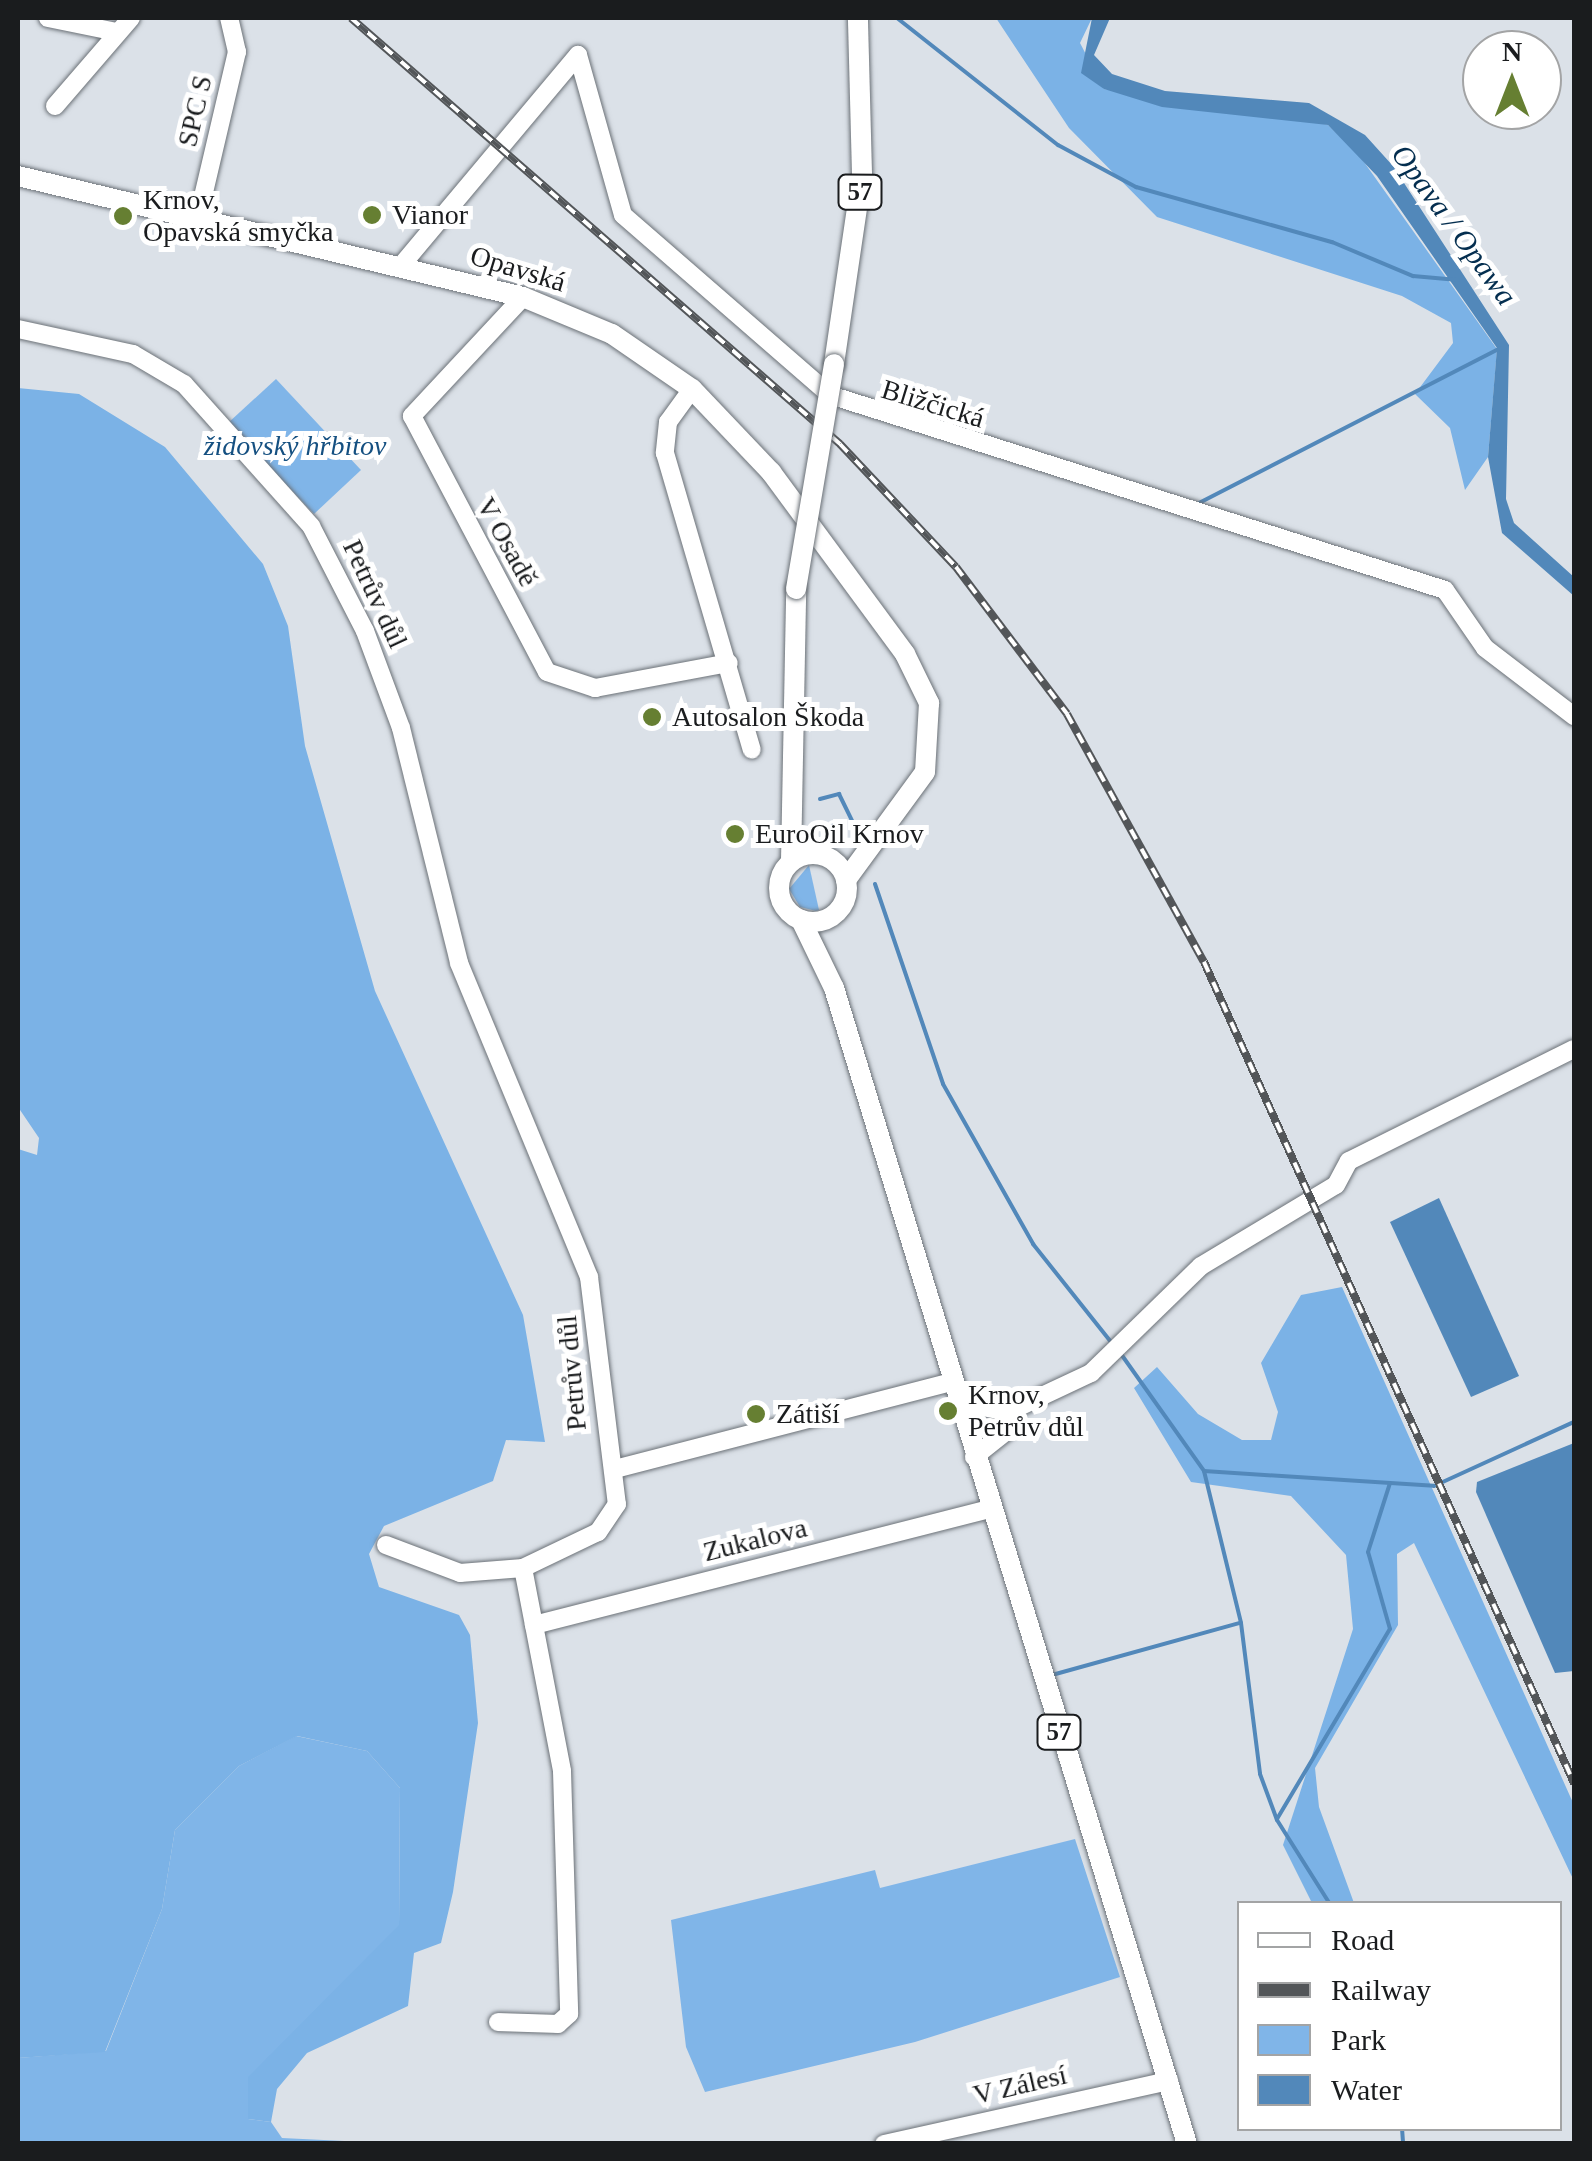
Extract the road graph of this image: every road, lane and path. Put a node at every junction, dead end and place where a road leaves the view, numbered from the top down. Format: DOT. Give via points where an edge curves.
graph roads {
  1 [pos="48,18"];
  2 [pos="131,18"];
  3 [pos="228,18"];
  4 [pos="858,18"];
  5 [pos="117,32"];
  6 [pos="55,106"];
  7 [pos="18,176"];
  8 [pos="198,218"];
  9 [pos="400,266"];
  10 [pos="523,296"];
  11 [pos="18,329"];
  12 [pos="692,389"];
  13 [pos="729,663"];
  14 [pos="1574,716"];
  15 [pos="752,750"];
  16 [pos="796,796"];
  17 [pos="875,834"];
  18 [pos="824,856"];
  19 [pos="791,861"];
  20 [pos="846,880"];
  21 [pos="830,917"];
  22 [pos="801,920"];
  23 [pos="834,988"];
  24 [pos="1574,1049"];
  25 [pos="954,1392"];
  26 [pos="1008,1412"];
  27 [pos="974,1456"];
  28 [pos="615,1469"];
  29 [pos="989,1509"];
  30 [pos="386,1545"];
  31 [pos="524,1568"];
  32 [pos="534,1625"];
  33 [pos="498,2022"];
  34 [pos="1168,2081"];
  35 [pos="884,2144"];
  36 [pos="1187,2144"];
  1 -- 5 [label="street"];
  2 -- 5 [label="street"];
  3 -- 8 [label="street, SPC S" via="237,52"];
  4 -- 16 [label="main road, 57, bridge" via="862,174 796,589"];
  5 -- 6 [label="street"];
  7 -- 8 [label="main road, Opavská"];
  8 -- 9 [label="main road, Opavská"];
  9 -- 10 [label="main road, Opavská"];
  9 -- 14 [label="street, Bližčická" via="578,55 623,214 830,395 1445,590 1486,648"];
  10 -- 12 [label="main road, Opavská" via="612,334"];
  10 -- 13 [label="street, V Osadě" via="412,416 547,672 596,688"];
  11 -- 28 [label="street, Petrův důl" via="133,354 184,384 311,526 366,632 401,728 460,962 584,1261"];
  12 -- 13 [label="street" via="670,417 664,448"];
  12 -- 17 [label="main road, Opavská" via="771,472 924,689 932,724 927,765"];
  13 -- 15 [label="street"];
  16 -- 18 [label="main road, 57"];
  16 -- 19 [label="main road, 57"];
  17 -- 18 [label="main road"];
  17 -- 20 [label="main road, Opavská"];
  18 -- 19 [label="main road"];
  18 -- 20 [label="main road, 57"];
  19 -- 22 [label="main road, 57" via="779,893"];
  20 -- 21 [label="main road, 57"];
  21 -- 22 [label="main road"];
  21 -- 23 [label="main road, 57"];
  22 -- 23 [label="main road, 57"];
  23 -- 25 [label="main road, 57"];
  24 -- 26 [label="street" via="1349,1161 1336,1184 1175,1288 1091,1373"];
  25 -- 26 [label="street"];
  25 -- 27 [label="main road, 57"];
  25 -- 28 [label="street"];
  26 -- 27 [label="street" via="1008,1430"];
  27 -- 29 [label="main road, 57"];
  28 -- 31 [label="street, Petrův důl" via="618,1504 598,1532"];
  29 -- 32 [label="street, Zukalova"];
  29 -- 34 [label="main road, 57"];
  30 -- 31 [label="street" via="460,1573"];
  31 -- 32 [label="street"];
  32 -- 33 [label="street" via="562,1771 569,2014 558,2024"];
  34 -- 35 [label="street, V Zálesí"];
  34 -- 36 [label="main road, 57"];
}
